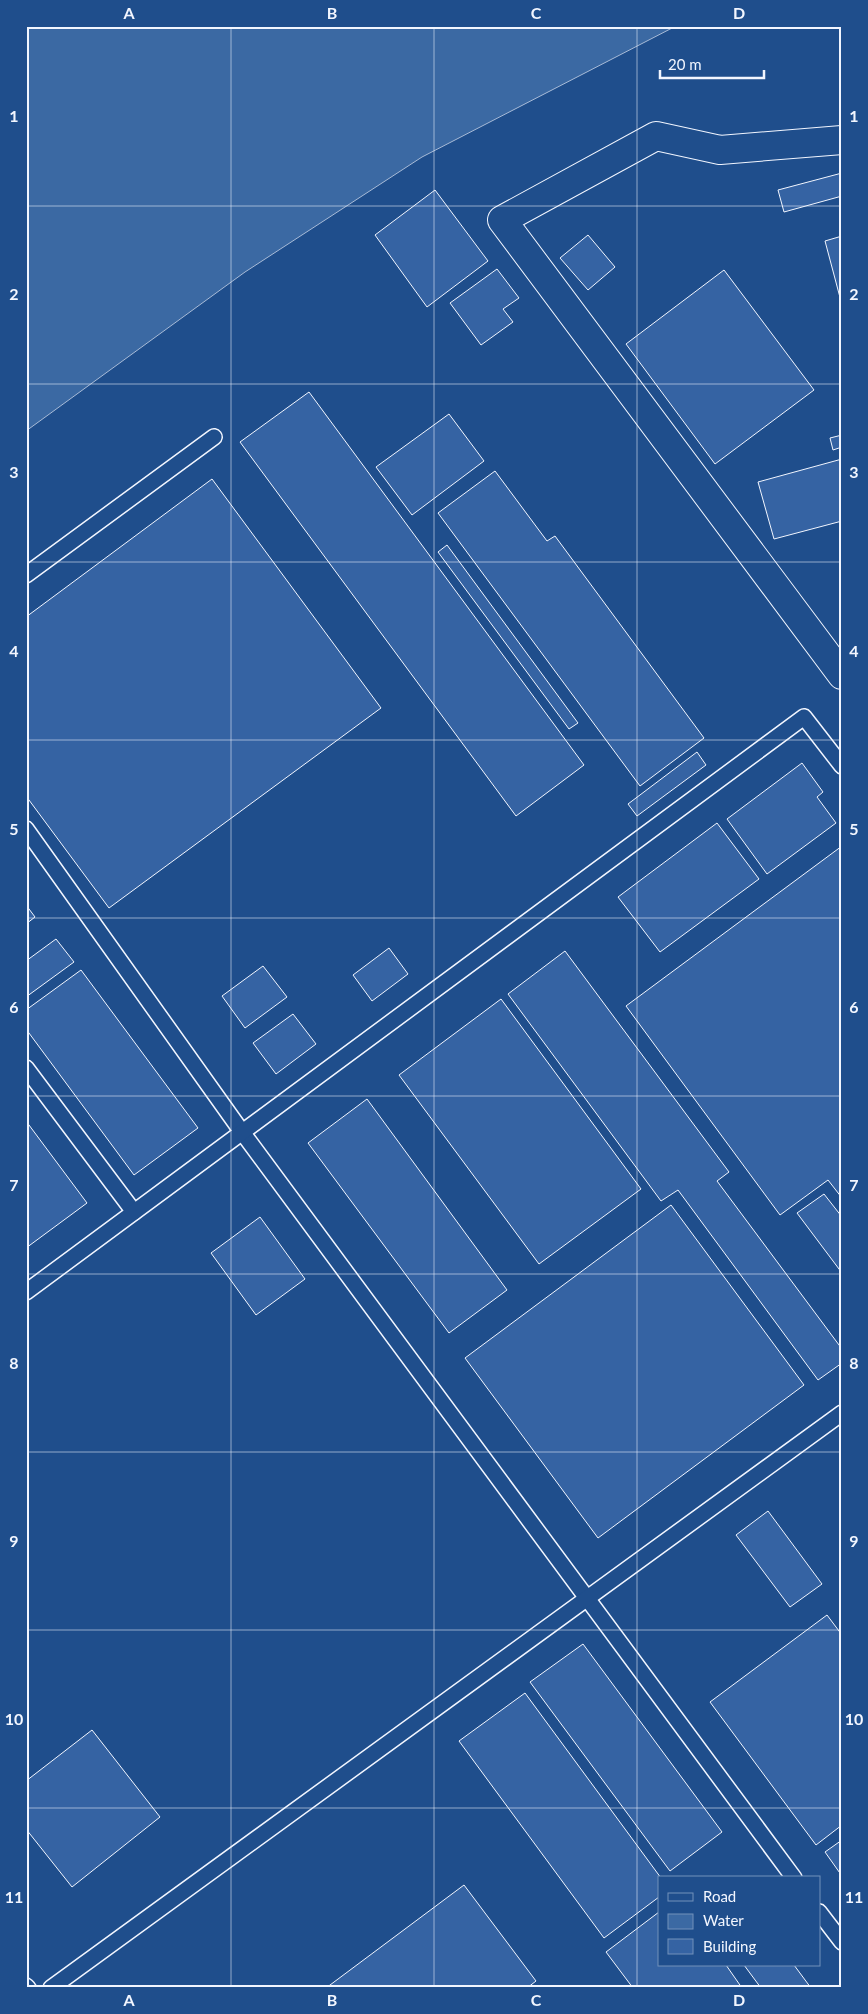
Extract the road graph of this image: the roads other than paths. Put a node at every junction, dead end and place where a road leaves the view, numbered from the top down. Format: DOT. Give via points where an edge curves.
graph roads {
  1 [pos="842,140"];
  2 [pos="214,437"];
  3 [pos="26,575"];
  4 [pos="842,675"];
  5 [pos="842,766"];
  6 [pos="26,829"];
  7 [pos="26,1068"];
  8 [pos="242,1132"];
  9 [pos="134,1212"];
  10 [pos="26,1292"];
  11 [pos="842,1412"];
  12 [pos="586,1598"];
  13 [pos="793,1876"];
  14 [pos="820,1913"];
  15 [pos="842,1942"];
  16 [pos="51,1988"];
  1 -- 4 [label="street" via="720,150 656,136 502,220"];
  2 -- 3 [label="lane"];
  5 -- 8 [label="lane" via="804,717"];
  6 -- 8 [label="lane"];
  7 -- 9 [label="lane"];
  8 -- 9 [label="lane"];
  8 -- 12 [label="lane"];
  9 -- 10 [label="lane"];
  11 -- 12 [label="lane"];
  12 -- 13 [label="lane"];
  12 -- 16 [label="lane"];
  14 -- 15 [label="lane"];
}
